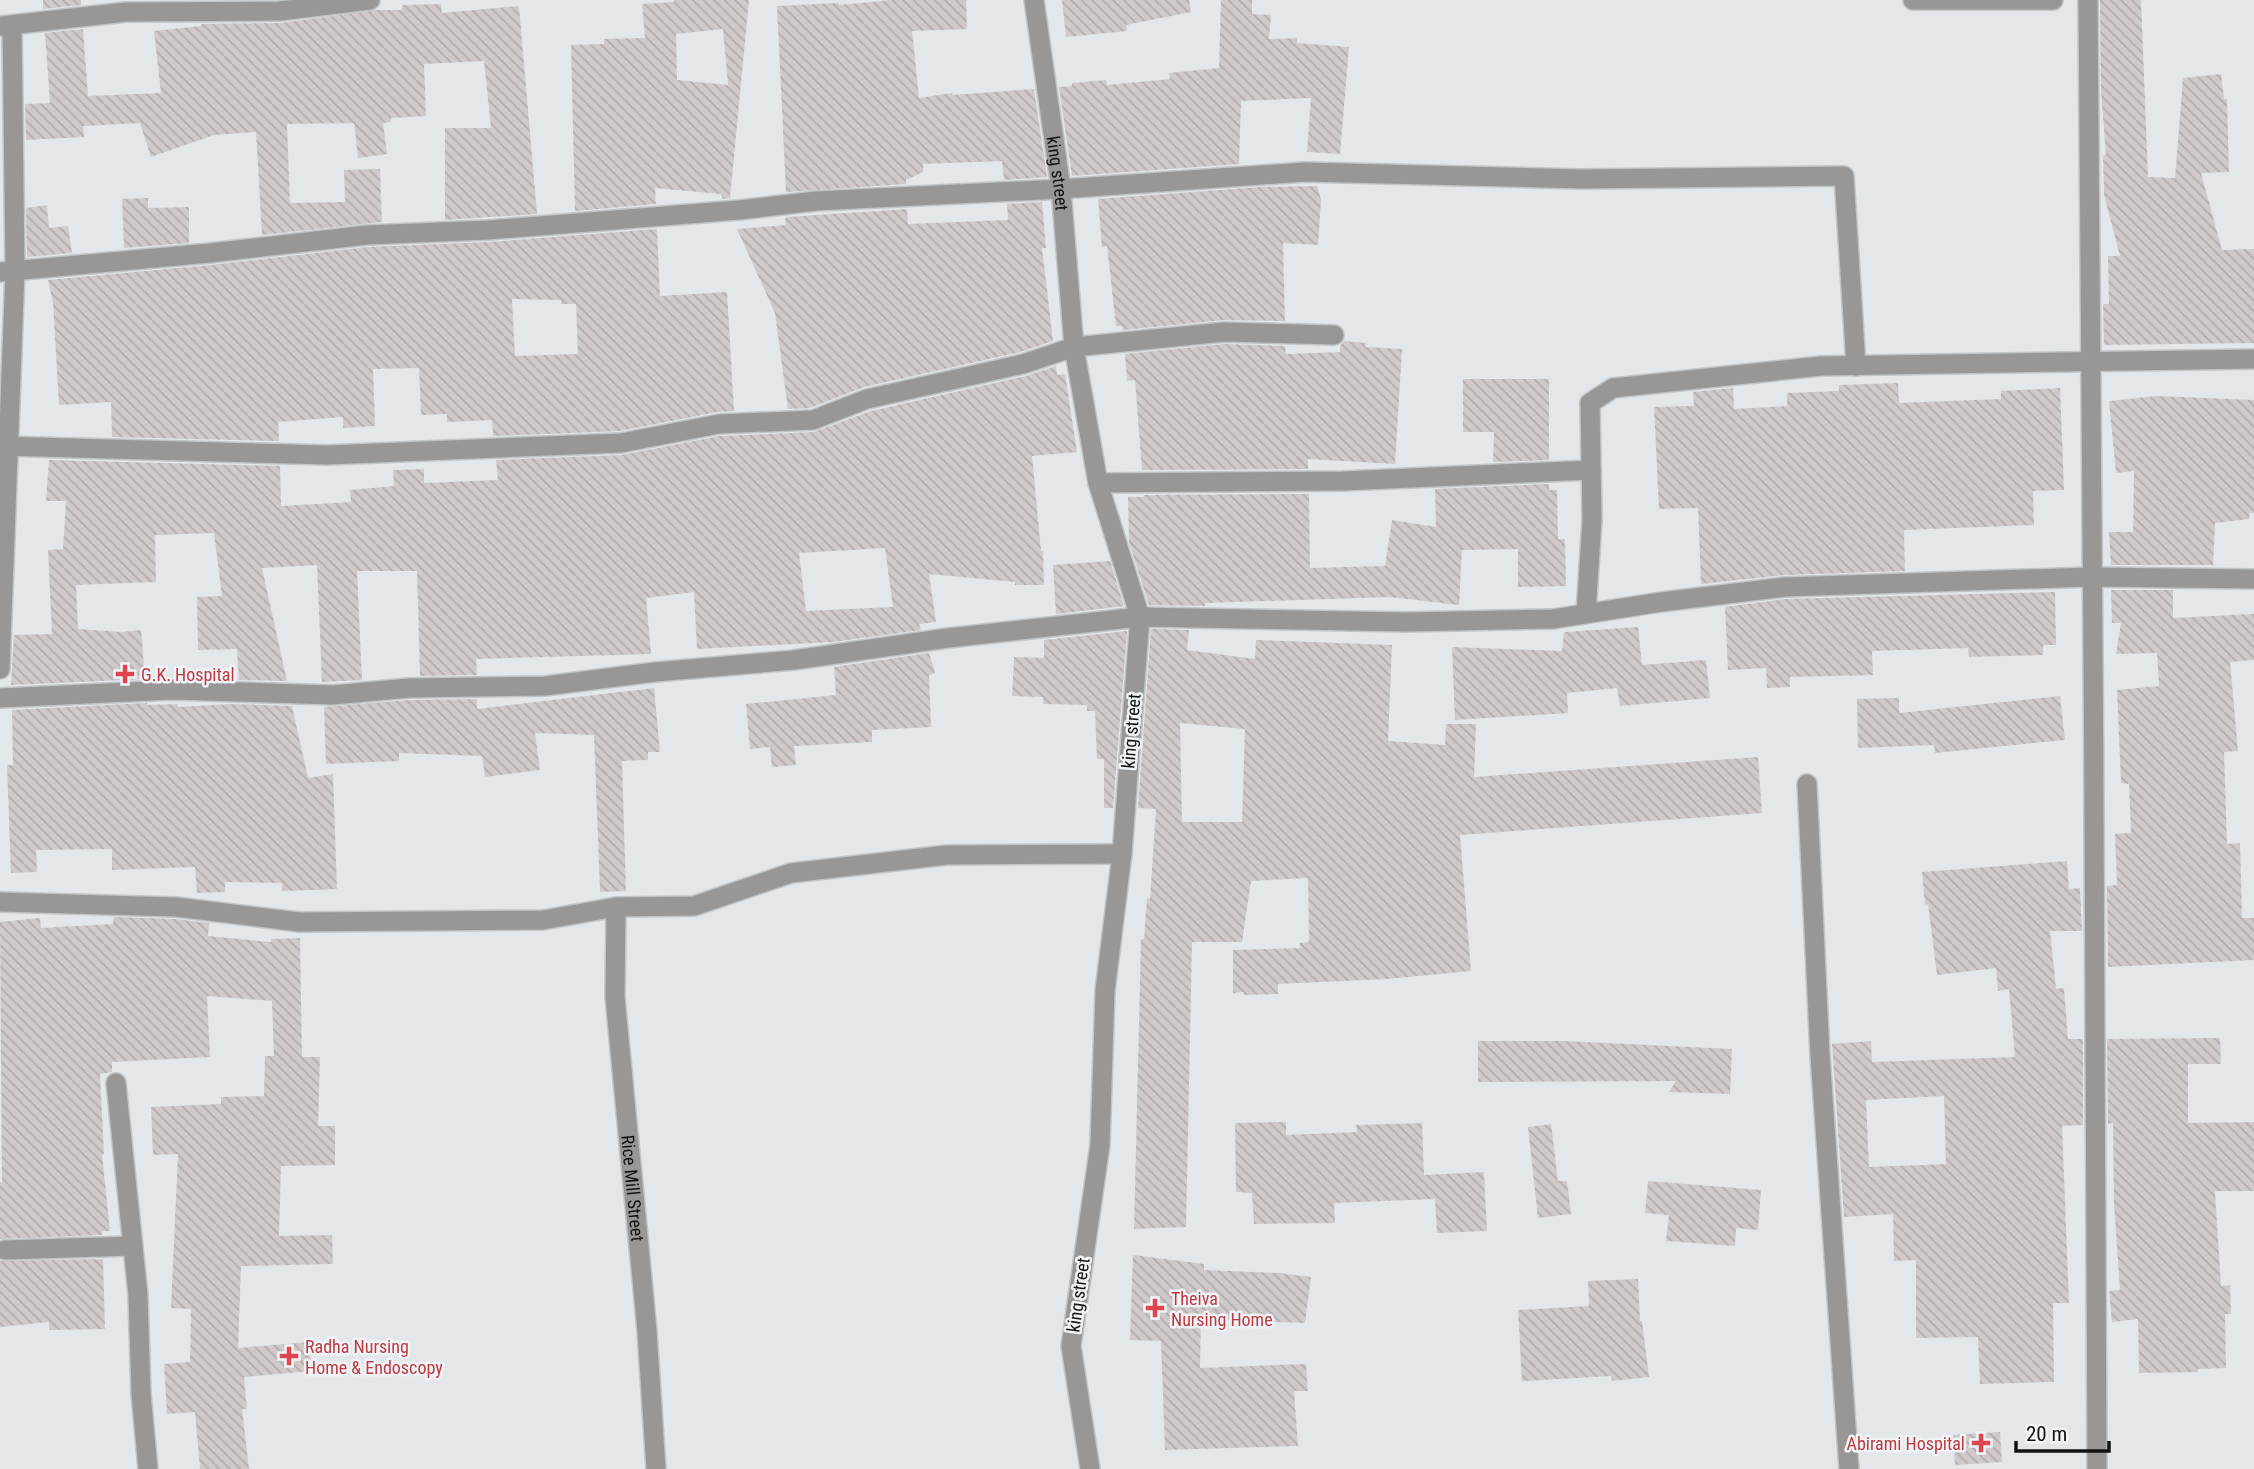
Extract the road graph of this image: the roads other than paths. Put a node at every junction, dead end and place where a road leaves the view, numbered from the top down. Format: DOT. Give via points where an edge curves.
graph roads {
  1 [pos="370,0"];
  2 [pos="1034,0"];
  3 [pos="1913,0"];
  4 [pos="2053,0"];
  5 [pos="2088,0"];
  6 [pos="6,25"];
  7 [pos="1061,189"];
  8 [pos="8,271"];
  9 [pos="1334,335"];
  10 [pos="1074,347"];
  11 [pos="2254,359"];
  12 [pos="2092,363"];
  13 [pos="1856,366"];
  14 [pos="4,446"];
  15 [pos="1591,470"];
  16 [pos="1098,483"];
  17 [pos="2091,577"];
  18 [pos="2254,579"];
  19 [pos="1586,613"];
  20 [pos="1140,617"];
  21 [pos="0,669"];
  22 [pos="0,698"];
  23 [pos="1807,784"];
  24 [pos="1122,854"];
  25 [pos="0,902"];
  26 [pos="616,907"];
  27 [pos="116,1083"];
  28 [pos="132,1247"];
  29 [pos="5,1250"];
  30 [pos="148,1469"];
  31 [pos="656,1469"];
  32 [pos="1090,1469"];
  33 [pos="1849,1469"];
  34 [pos="2097,1469"];
  1 -- 6 [label="street" via="280,11 126,12"];
  2 -- 7 [label="street, king street"];
  3 -- 4 [label="street"];
  5 -- 12 [label="street"];
  6 -- 8 [label="street"];
  7 -- 8 [label="street" via="816,201 488,230 368,235"];
  7 -- 10 [label="street, king street"];
  7 -- 13 [label="street" via="1305,172 1581,179 1844,176"];
  8 -- 14 [label="street"];
  9 -- 10 [label="street" via="1224,332"];
  10 -- 14 [label="street" via="1023,364 867,399 813,420 719,425 621,443 327,456"];
  10 -- 16 [label="street, king street"];
  11 -- 12 [label="street"];
  12 -- 13 [label="street"];
  12 -- 17 [label="street"];
  13 -- 15 [label="street" via="1613,388 1590,403"];
  14 -- 21 [label="street"];
  15 -- 16 [label="street" via="1343,481"];
  15 -- 19 [label="street"];
  16 -- 20 [label="street, king street"];
  17 -- 18 [label="street"];
  17 -- 19 [label="street" via="1785,587"];
  17 -- 34 [label="street"];
  19 -- 20 [label="street" via="1553,619 1407,622"];
  20 -- 22 [label="street" via="545,686 409,688 333,695 172,690"];
  20 -- 24 [label="street, king street"];
  23 -- 33 [label="street"];
  24 -- 26 [label="street" via="947,855 790,873 694,906"];
  24 -- 32 [label="street, king street" via="1105,991 1100,1145 1071,1346"];
  25 -- 26 [label="street" via="176,907 299,922 543,919"];
  26 -- 31 [label="street, Rice Mill Street" via="615,997"];
  27 -- 28 [label="street"];
  28 -- 29 [label="street"];
  28 -- 30 [label="street"];
}
